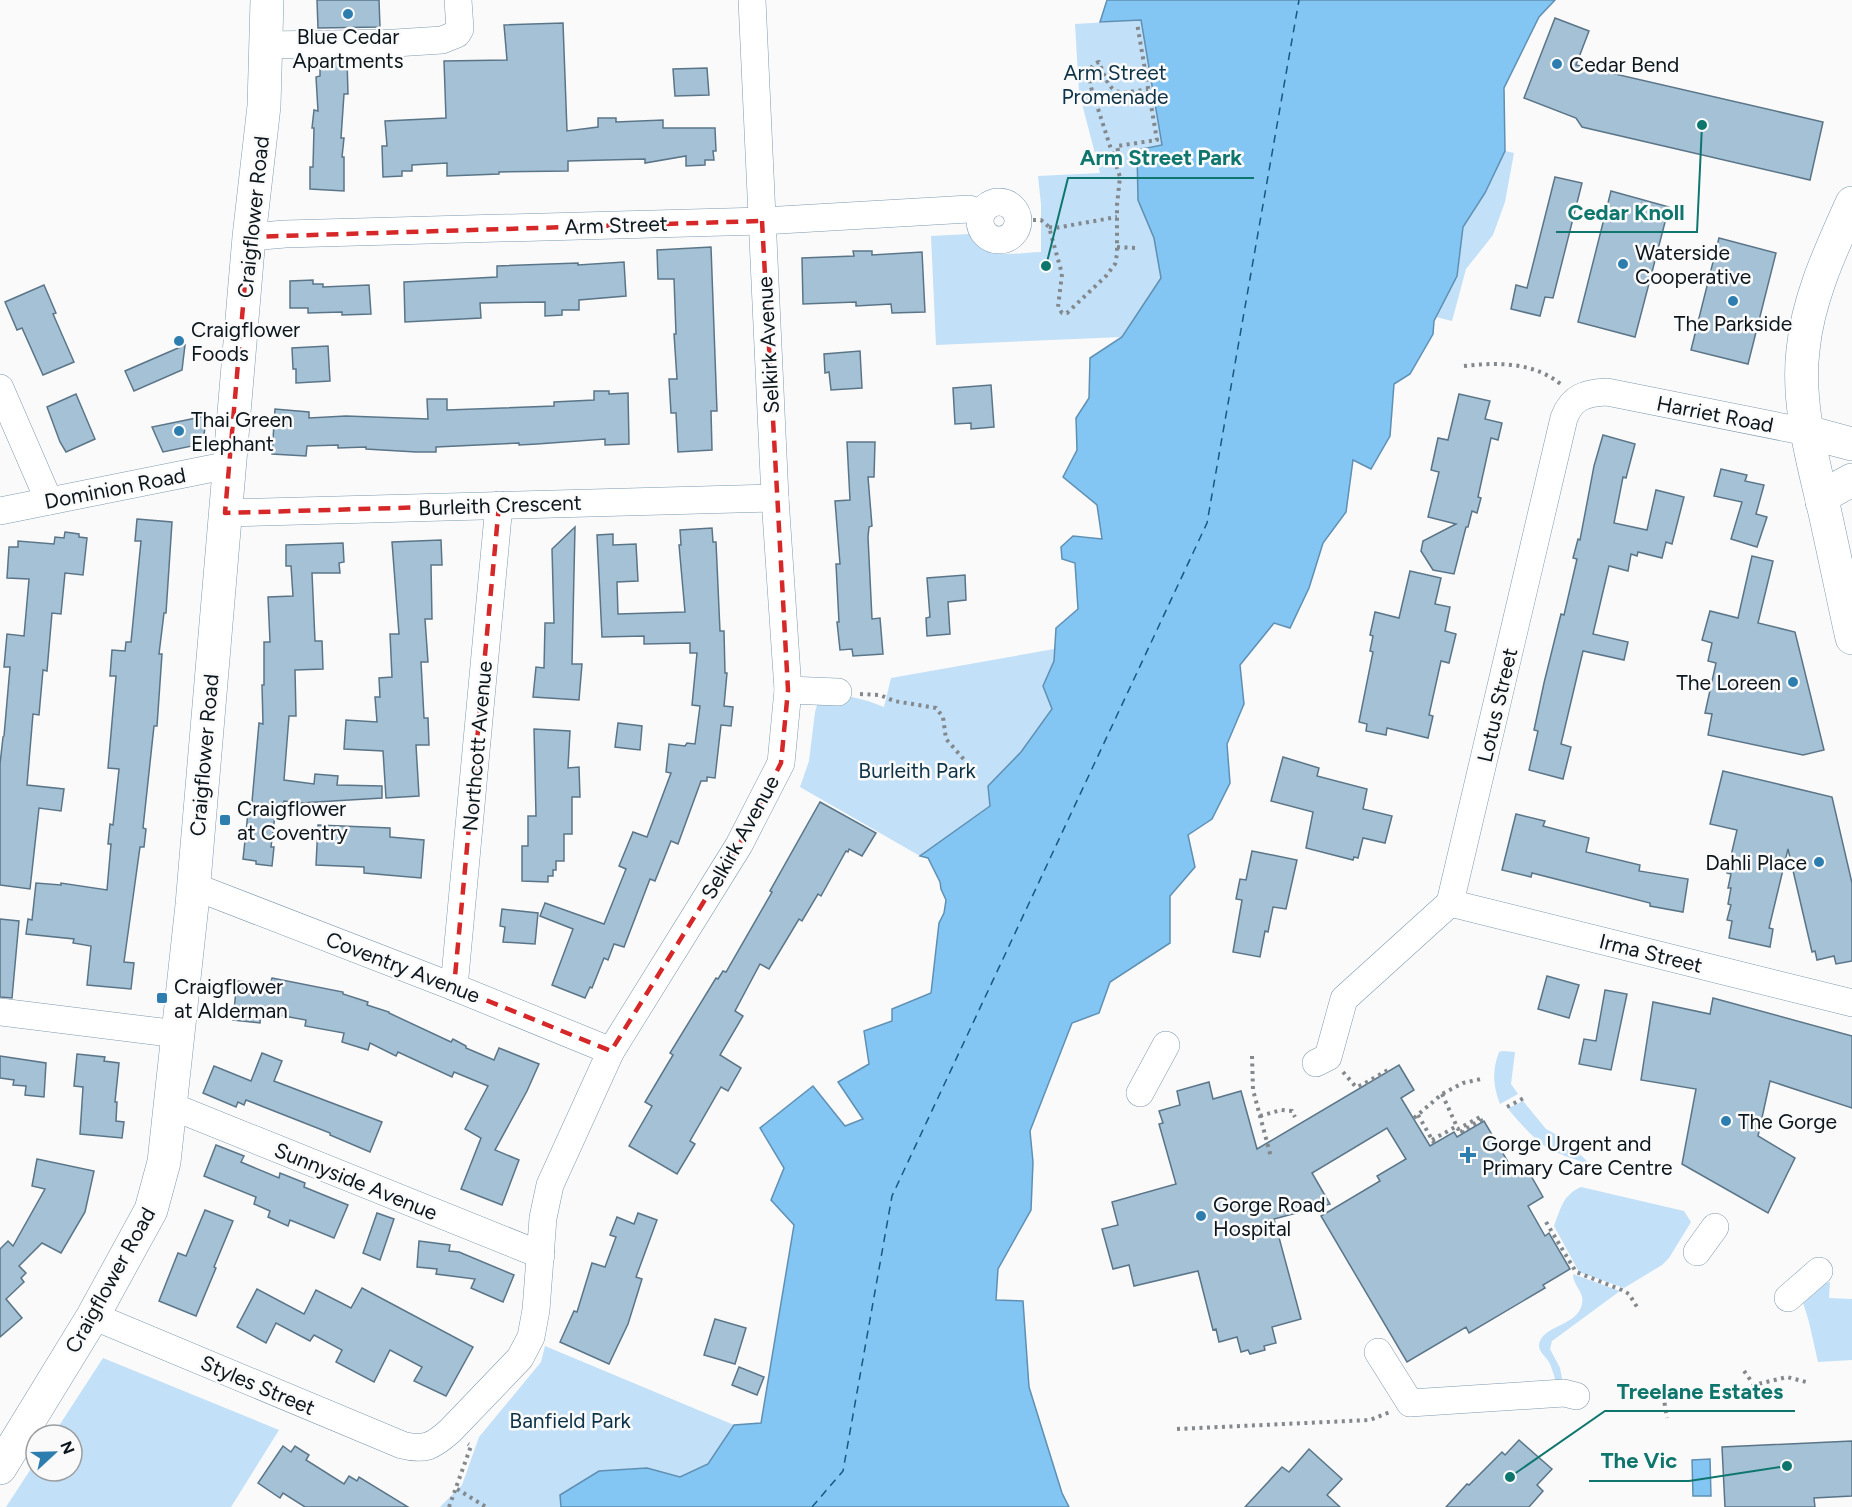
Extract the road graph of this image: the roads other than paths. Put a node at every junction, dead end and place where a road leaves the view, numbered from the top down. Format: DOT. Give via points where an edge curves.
graph roads {
  1 [pos="267,0"];
  2 [pos="458,0"];
  3 [pos="752,0"];
  4 [pos="266,45"];
  5 [pos="1852,203"];
  6 [pos="1018,220"];
  7 [pos="762,221"];
  8 [pos="249,237"];
  9 [pos="0,388"];
  10 [pos="1579,398"];
  11 [pos="1807,432"];
  12 [pos="1852,444"];
  13 [pos="229,465"];
  14 [pos="1852,480"];
  15 [pos="775,498"];
  16 [pos="49,501"];
  17 [pos="1822,502"];
  18 [pos="499,505"];
  19 [pos="0,511"];
  20 [pos="225,513"];
  21 [pos="1852,638"];
  22 [pos="788,690"];
  23 [pos="838,692"];
  24 [pos="193,886"];
  25 [pos="1450,903"];
  26 [pos="454,987"];
  27 [pos="1852,1003"];
  28 [pos="0,1012"];
  29 [pos="178,1034"];
  30 [pos="1166,1045"];
  31 [pos="611,1051"];
  32 [pos="1316,1064"];
  33 [pos="1140,1093"];
  34 [pos="171,1106"];
  35 [pos="1715,1227"];
  36 [pos="1697,1252"];
  37 [pos="541,1255"];
  38 [pos="1819,1271"];
  39 [pos="1788,1298"];
  40 [pos="93,1316"];
  41 [pos="1378,1352"];
  42 [pos="1576,1396"];
  43 [pos="425,1448"];
  44 [pos="0,1468"];
  1 -- 4 [label="main road, Craigflower Road"];
  2 -- 4 [label="street" via="460,29 442,40"];
  3 -- 7 [label="street, Selkirk Avenue"];
  4 -- 8 [label="main road, Craigflower Road" via="264,106"];
  5 -- 11 [label="main road" via="1809,312 1802,389"];
  6 -- 7 [label="street, Arm Street" via="1010,205 994,202 981,213 969,209"];
  7 -- 8 [label="street, Arm Street"];
  7 -- 15 [label="street, Selkirk Avenue"];
  8 -- 13 [label="main road, Craigflower Road"];
  9 -- 16 [label="street"];
  10 -- 11 [label="street, Harriet Road" via="1607,392"];
  10 -- 25 [label="street, Lotus Street" via="1568,406 1564,418"];
  11 -- 12 [label="main road, Harriet Road"];
  11 -- 17 [label="main road"];
  13 -- 16 [label="street, Dominion Road"];
  13 -- 20 [label="main road, Craigflower Road"];
  14 -- 17 [label="main road" via="1830,492"];
  15 -- 18 [label="street, Burleith Crescent"];
  15 -- 22 [label="street, Selkirk Avenue"];
  16 -- 19 [label="street, Dominion Road"];
  17 -- 21 [label="main road"];
  18 -- 20 [label="street, Burleith Crescent"];
  18 -- 26 [label="street, Northcott Avenue"];
  20 -- 24 [label="main road, Craigflower Road"];
  22 -- 23 [label="street"];
  22 -- 31 [label="street, Selkirk Avenue" via="782,763 739,845"];
  24 -- 26 [label="street, Coventry Avenue"];
  24 -- 29 [label="main road, Craigflower Road"];
  25 -- 27 [label="street, Irma Street"];
  25 -- 32 [label="street" via="1344,999 1328,1057"];
  26 -- 31 [label="street, Coventry Avenue"];
  28 -- 29 [label="street"];
  29 -- 34 [label="main road, Craigflower Road"];
  30 -- 33 [label="street"];
  31 -- 37 [label="street, Selkirk Avenue" via="550,1185"];
  34 -- 37 [label="street, Sunnyside Avenue"];
  34 -- 40 [label="main road, Craigflower Road" via="164,1162 151,1210"];
  35 -- 36 [label="street"];
  37 -- 43 [label="street, Selkirk Avenue" via="531,1337 520,1358 450,1431"];
  38 -- 39 [label="street"];
  40 -- 43 [label="street, Styles Street" via="402,1445"];
  40 -- 44 [label="main road, Craigflower Road"];
  41 -- 42 [label="street" via="1410,1403 1564,1393"];
}
